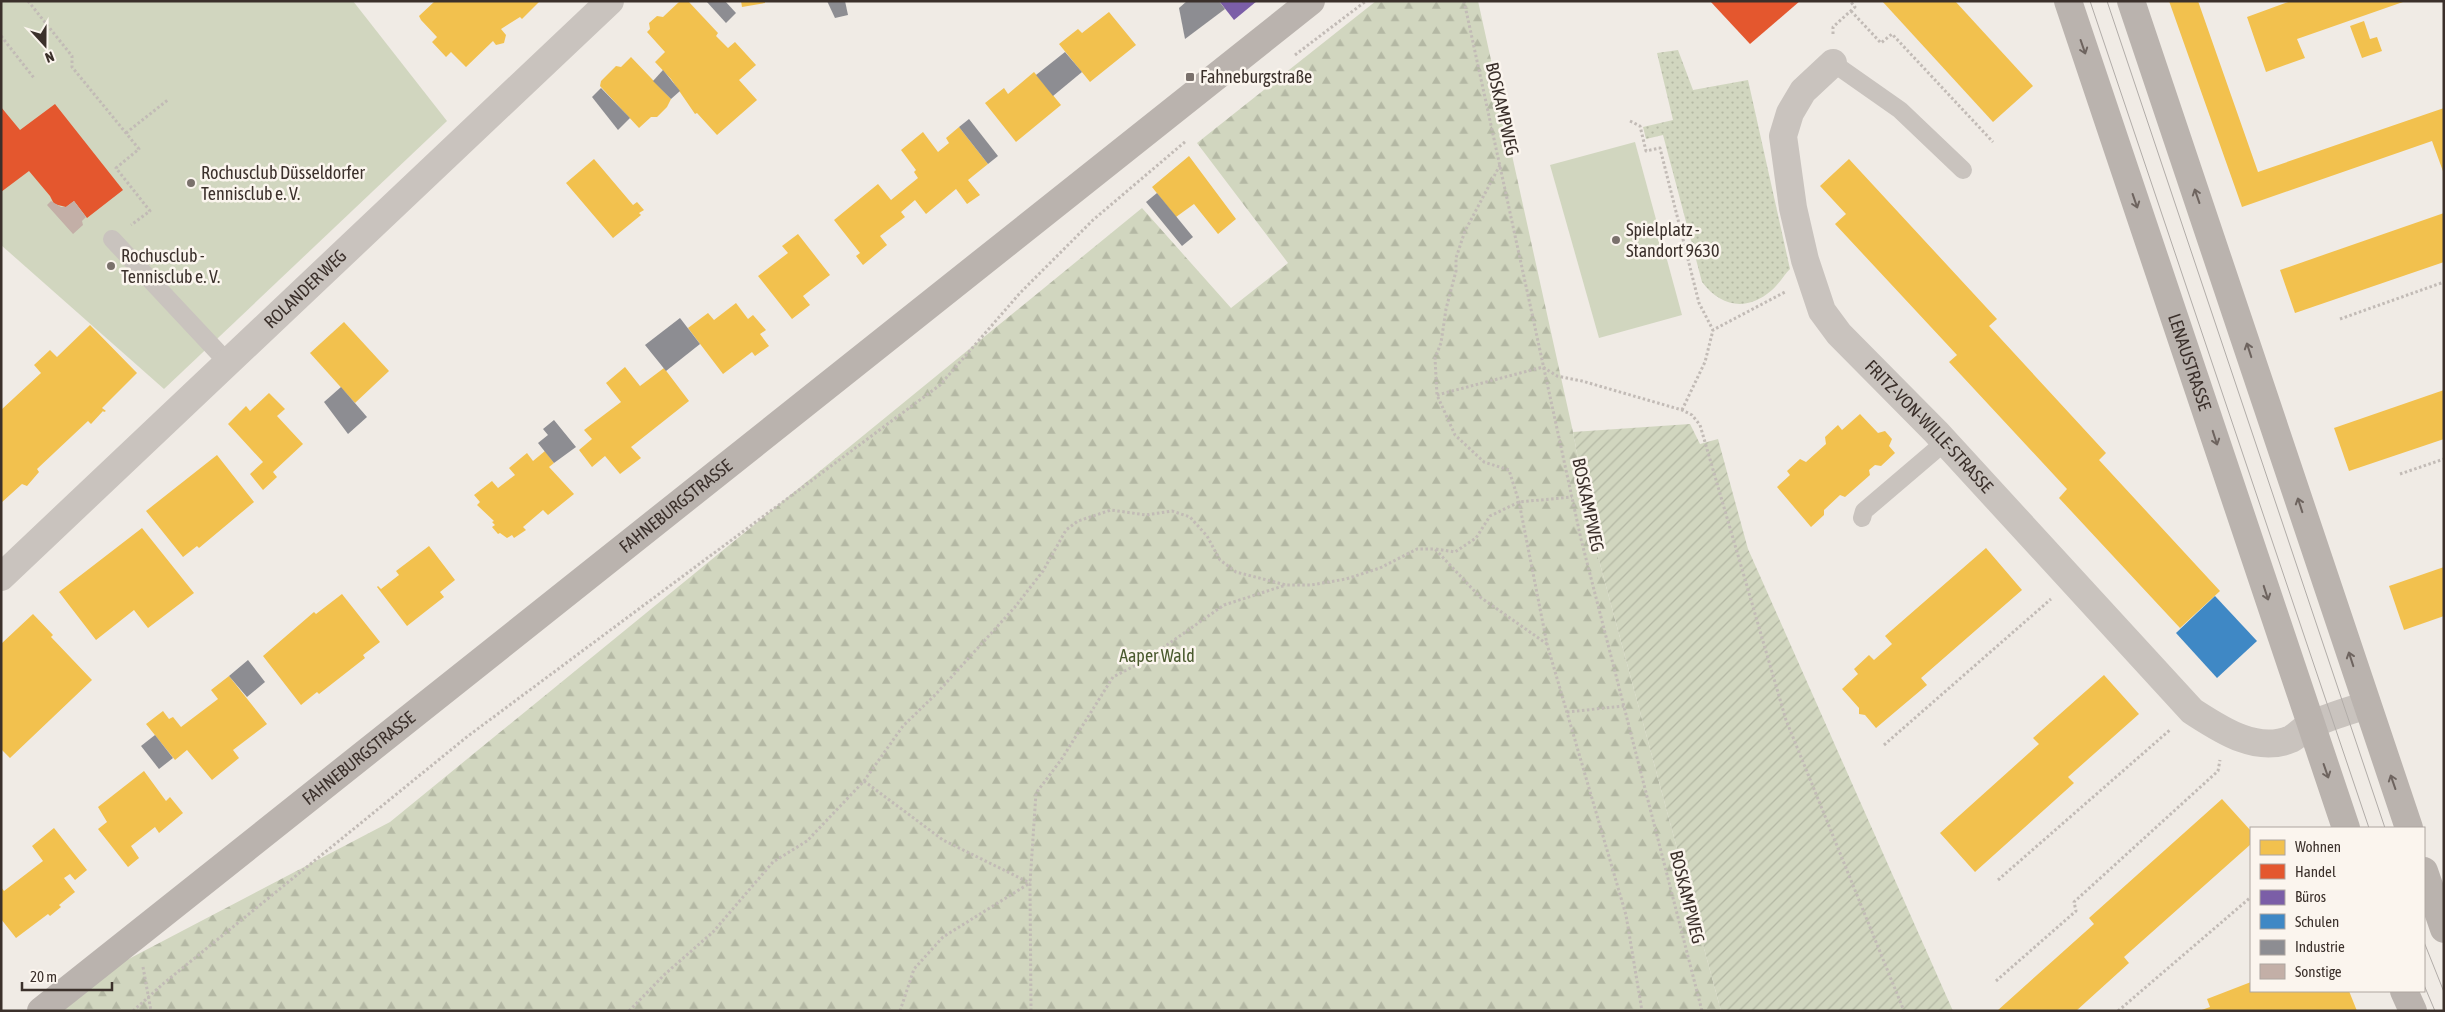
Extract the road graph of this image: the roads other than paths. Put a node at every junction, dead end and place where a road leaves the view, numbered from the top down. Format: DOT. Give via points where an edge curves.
graph roads {
  1 [pos="610,1"];
  2 [pos="1311,1"];
  3 [pos="2068,1"];
  4 [pos="2131,1"];
  5 [pos="1833,63"];
  6 [pos="1963,170"];
  7 [pos="112,239"];
  8 [pos="229,364"];
  9 [pos="1945,442"];
  10 [pos="1862,518"];
  11 [pos="1,577"];
  12 [pos="2367,705"];
  13 [pos="2311,724"];
  14 [pos="2346,827"];
  15 [pos="2409,827"];
  16 [pos="2425,874"];
  17 [pos="2444,929"];
  18 [pos="2404,992"];
  19 [pos="41,1011"];
  20 [pos="2413,1011"];
  1 -- 8 [label="street, ROLANDER WEG"];
  2 -- 19 [label="main road, FAHNEBURGSTRASSE"];
  3 -- 13 [label="main road, LENAUSTRASSE, one-way"];
  12 -- 4 [label="main road, one-way"];
  5 -- 6 [label="lane" via="1900,110"];
  5 -- 9 [label="street, FRITZ-VON-WILLE-STRASSE" via="1803,90 1783,136 1793,208 1810,278 1822,311 1839,334"];
  7 -- 8 [label="lane"];
  8 -- 11 [label="street, ROLANDER WEG"];
  9 -- 10 [label="lane" via="1864,511"];
  9 -- 13 [label="street, FRITZ-VON-WILLE-STRASSE" via="2192,711 2225,732 2269,744 2291,739"];
  12 -- 13 [label="street, FRITZ-VON-WILLE-STRASSE"];
  15 -- 12 [label="main road, one-way"];
  13 -- 14 [label="main road, LENAUSTRASSE, one-way"];
  16 -- 17 [label="main road"];
  18 -- 20 [label="main road"];
}
